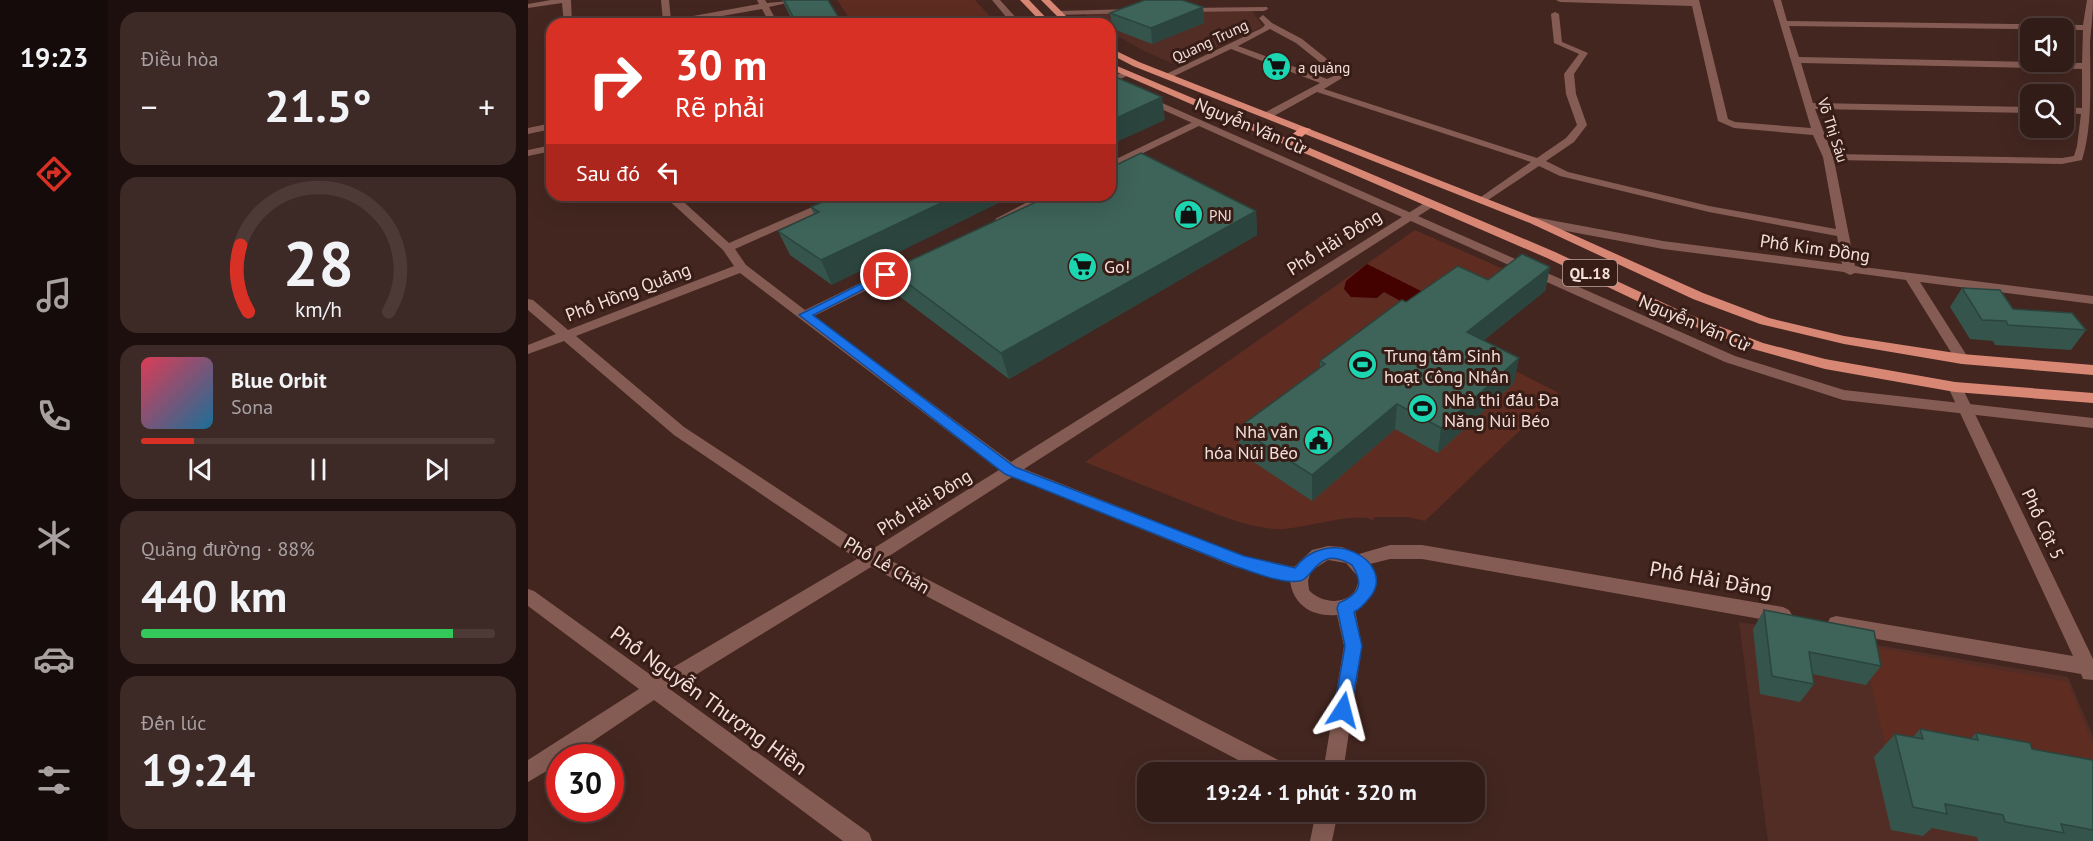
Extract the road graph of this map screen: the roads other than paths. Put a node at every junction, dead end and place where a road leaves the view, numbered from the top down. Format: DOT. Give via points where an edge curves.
graph roads {
  1 [pos="566,0"];
  2 [pos="665,0"];
  3 [pos="796,0"];
  4 [pos="996,0"];
  5 [pos="1024,0"];
  6 [pos="1045,0"];
  7 [pos="1560,0"];
  8 [pos="1777,0"];
  9 [pos="2091,0"];
  10 [pos="1696,2"];
  11 [pos="763,3"];
  12 [pos="1264,4"];
  13 [pos="528,6"];
  14 [pos="1172,10"];
  15 [pos="1138,11"];
  16 [pos="1058,13"];
  17 [pos="1555,14"];
  18 [pos="568,18"];
  19 [pos="667,18"];
  20 [pos="691,18"];
  21 [pos="771,18"];
  22 [pos="1012,18"];
  23 [pos="1041,18"];
  24 [pos="1063,18"];
  25 [pos="1783,23"];
  26 [pos="1269,25"];
  27 [pos="2087,28"];
  28 [pos="1231,46"];
  29 [pos="1116,54"];
  30 [pos="1795,60"];
  31 [pos="2088,66"];
  32 [pos="1116,69"];
  33 [pos="1126,74"];
  34 [pos="1167,76"];
  35 [pos="1116,79"];
  36 [pos="1328,82"];
  37 [pos="1116,85"];
  38 [pos="1316,89"];
  39 [pos="1809,106"];
  40 [pos="1213,109"];
  41 [pos="2020,110"];
  42 [pos="2074,110"];
  43 [pos="2087,111"];
  44 [pos="1268,115"];
  45 [pos="1197,123"];
  46 [pos="546,127"];
  47 [pos="1305,129"];
  48 [pos="528,131"];
  49 [pos="1817,132"];
  50 [pos="1291,141"];
  51 [pos="546,149"];
  52 [pos="528,153"];
  53 [pos="1828,157"];
  54 [pos="1537,160"];
  55 [pos="1116,163"];
  56 [pos="676,201"];
  57 [pos="836,201"];
  58 [pos="1038,201"];
  59 [pos="1482,201"];
  60 [pos="1430,204"];
  61 [pos="1410,217"];
  62 [pos="1534,221"];
  63 [pos="986,226"];
  64 [pos="1844,234"];
  65 [pos="728,248"];
  66 [pos="922,258"];
  67 [pos="741,268"];
  68 [pos="1850,271"];
  69 [pos="1911,278"];
  70 [pos="2093,300"];
  71 [pos="528,303"];
  72 [pos="805,315"];
  73 [pos="565,336"];
  74 [pos="528,350"];
  75 [pos="1962,359"];
  76 [pos="2093,370"];
  77 [pos="1955,387"];
  78 [pos="2093,398"];
  79 [pos="1968,410"];
  80 [pos="2093,423"];
  81 [pos="1010,471"];
  82 [pos="871,559"];
  83 [pos="1357,561"];
  84 [pos="1299,575"];
  85 [pos="528,596"];
  86 [pos="1345,608"];
  87 [pos="2091,671"];
  88 [pos="653,690"];
  89 [pos="1262,762"];
  90 [pos="1335,762"];
  91 [pos="528,772"];
  92 [pos="1325,822"];
  93 [pos="861,841"];
  94 [pos="1321,841"];
  1 -- 13 [label="street"];
  1 -- 18 [label="street"];
  2 -- 19 [label="street"];
  3 -- 11 [label="street"];
  4 -- 22 [label="street"];
  5 -- 23 [label="main road"];
  6 -- 16 [label="main road"];
  7 -- 10 [label="street"];
  8 -- 25 [label="street, Võ Thị Sáu"];
  9 -- 27 [label="street"];
  10 -- 49 [label="street" via="1723,121"];
  11 -- 20 [label="street"];
  11 -- 21 [label="street"];
  12 -- 14 [label="street"];
  12 -- 26 [label="street, Quang Trung" via="1263,19"];
  15 -- 16 [label="street"];
  16 -- 24 [label="main road"];
  17 -- 54 [label="street" via="1558,42 1584,53 1569,74 1571,94 1582,125 1570,140"];
  25 -- 27 [label="street"];
  25 -- 30 [label="street, Võ Thị Sáu"];
  26 -- 28 [label="street, Quang Trung"];
  26 -- 36 [label="street" via="1299,41 1342,75"];
  27 -- 31 [label="street"];
  28 -- 34 [label="street, Quang Trung"];
  28 -- 36 [label="street"];
  29 -- 34 [label="main road, Nguyễn Văn Cừ / QL.18"];
  30 -- 31 [label="street"];
  30 -- 39 [label="street, Võ Thị Sáu"];
  31 -- 43 [label="street"];
  32 -- 33 [label="main road, Nguyễn Văn Cừ / QL.18"];
  33 -- 35 [label="street"];
  33 -- 40 [label="main road, Nguyễn Văn Cừ / QL.18"];
  34 -- 44 [label="main road, Nguyễn Văn Cừ / QL.18"];
  36 -- 38 [label="street"];
  37 -- 45 [label="street, Nguyễn Văn Cừ"];
  38 -- 44 [label="street"];
  38 -- 54 [label="street"];
  39 -- 41 [label="street"];
  39 -- 49 [label="street, Võ Thị Sáu"];
  40 -- 45 [label="street"];
  40 -- 50 [label="main road, Nguyễn Văn Cừ / QL.18"];
  42 -- 43 [label="street"];
  43 -- 53 [label="street" via="2082,151 2078,158 2062,161"];
  44 -- 47 [label="main road, Nguyễn Văn Cừ / QL.18"];
  45 -- 55 [label="street"];
  45 -- 61 [label="street, Nguyễn Văn Cừ"];
  46 -- 48 [label="street"];
  47 -- 50 [label="highway"];
  47 -- 59 [label="main road, Nguyễn Văn Cừ / QL.18"];
  49 -- 53 [label="street, Võ Thị Sáu"];
  50 -- 60 [label="main road, Nguyễn Văn Cừ / QL.18"];
  51 -- 52 [label="street"];
  53 -- 64 [label="street, Võ Thị Sáu"];
  54 -- 59 [label="street"];
  54 -- 64 [label="street" via="1575,177 1709,209"];
  56 -- 65 [label="street"];
  57 -- 65 [label="street"];
  58 -- 63 [label="street"];
  59 -- 62 [label="main road, Nguyễn Văn Cừ / QL.18"];
  60 -- 61 [label="street, Phố Hải Đông"];
  60 -- 77 [label="main road, Nguyễn Văn Cừ / QL.18" via="1680,316 1758,346 1825,364"];
  61 -- 79 [label="street, Nguyễn Văn Cừ" via="1730,359 1843,395"];
  61 -- 81 [label="street, Phố Hải Đông"];
  62 -- 68 [label="street, Phố Kim Đồng" via="1664,245"];
  62 -- 75 [label="main road, Nguyễn Văn Cừ / QL.18" via="1698,296 1765,321 1844,340"];
  64 -- 68 [label="street, Võ Thị Sáu"];
  65 -- 67 [label="street"];
  66 -- 72 [label="street"];
  67 -- 72 [label="street"];
  67 -- 73 [label="street, Phố Hồng Quảng"];
  68 -- 69 [label="street, Phố Kim Đồng"];
  69 -- 70 [label="street, Phố Kim Đồng"];
  69 -- 75 [label="street"];
  71 -- 73 [label="street, Phố Lê Chân"];
  72 -- 81 [label="street"];
  73 -- 74 [label="street, Phố Hồng Quảng"];
  73 -- 82 [label="street, Phố Lê Chân" via="680,431"];
  75 -- 76 [label="main road, Nguyễn Văn Cừ / QL.18"];
  77 -- 78 [label="main road, Nguyễn Văn Cừ / QL.18"];
  77 -- 79 [label="street, Phố Cột 5"];
  79 -- 80 [label="street, Nguyễn Văn Cừ"];
  79 -- 87 [label="street, Phố Cột 5"];
  81 -- 82 [label="street, Phố Hải Đông"];
  81 -- 84 [label="street" via="1241,562"];
  82 -- 88 [label="street, Phố Hải Đông"];
  82 -- 89 [label="street, Phố Lê Chân"];
  83 -- 84 [label="street" via="1339,553 1318,555"];
  83 -- 86 [label="street" via="1368,578 1368,587 1356,604"];
  83 -- 87 [label="street, Phố Hải Đăng" via="1390,552 1422,552"];
  84 -- 86 [label="street" via="1298,584 1310,602 1320,608"];
  85 -- 88 [label="street, Phố Nguyễn Thượng Hiền"];
  86 -- 90 [label="street" via="1353,646"];
  88 -- 91 [label="street, Phố Hải Đông"];
  88 -- 93 [label="street, Phố Nguyễn Thượng Hiền"];
  92 -- 94 [label="street"];
}
